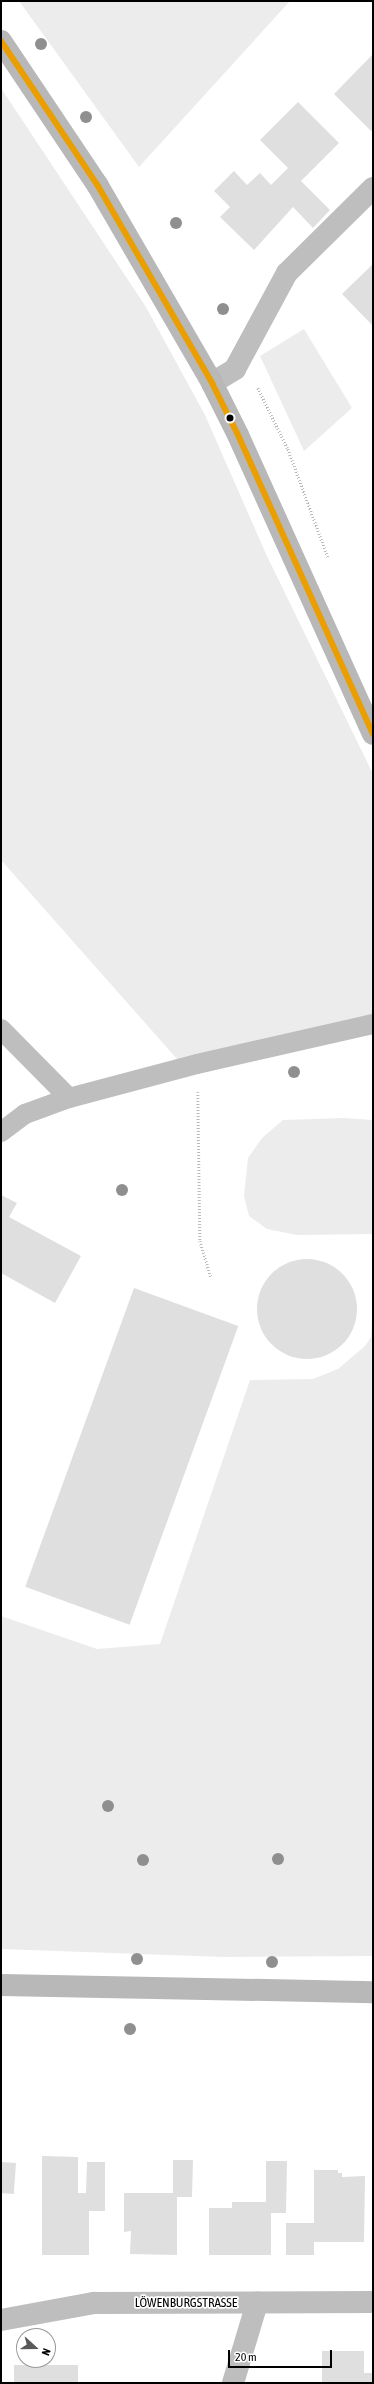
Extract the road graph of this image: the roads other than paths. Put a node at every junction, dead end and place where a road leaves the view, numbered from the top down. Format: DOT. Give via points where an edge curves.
graph roads {
  1 [pos="1,40"];
  2 [pos="373,188"];
  3 [pos="212,383"];
  4 [pos="373,734"];
  5 [pos="373,1024"];
  6 [pos="1,1029"];
  7 [pos="69,1098"];
  8 [pos="1,1132"];
  9 [pos="1,1985"];
  10 [pos="373,1992"];
  11 [pos="373,2302"];
  12 [pos="257,2303"];
  13 [pos="1,2320"];
  14 [pos="233,2383"];
  1 -- 3 [label="street" via="98,186"];
  2 -- 3 [label="street" via="287,273 234,369"];
  3 -- 4 [label="street"];
  5 -- 7 [label="lane" via="197,1064"];
  6 -- 7 [label="lane"];
  7 -- 8 [label="lane" via="25,1114"];
  9 -- 10 [label="street"];
  11 -- 12 [label="street, LÖWENBURGSTRASSE"];
  12 -- 13 [label="street, LÖWENBURGSTRASSE" via="94,2303"];
  12 -- 14 [label="street"];
}
